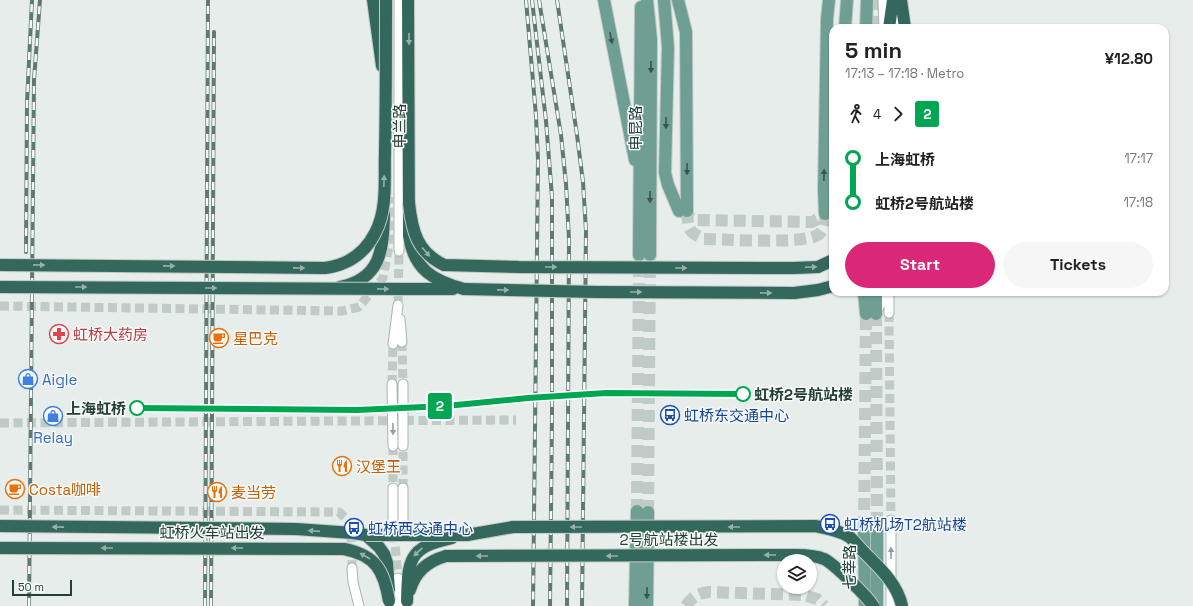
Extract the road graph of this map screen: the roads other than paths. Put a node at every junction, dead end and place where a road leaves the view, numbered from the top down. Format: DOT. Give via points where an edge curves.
graph roads {
  1 [pos="373,0"];
  2 [pos="386,0"];
  3 [pos="399,0"];
  4 [pos="408,0"];
  5 [pos="604,0"];
  6 [pos="640,0"];
  7 [pos="647,0"];
  8 [pos="653,0"];
  9 [pos="664,0"];
  10 [pos="678,0"];
  11 [pos="829,0"];
  12 [pos="847,0"];
  13 [pos="867,0"];
  14 [pos="874,0"];
  15 [pos="883,0"];
  16 [pos="894,0"];
  17 [pos="901,0"];
  18 [pos="845,24"];
  19 [pos="866,24"];
  20 [pos="874,24"];
  21 [pos="884,24"];
  22 [pos="890,24"];
  23 [pos="896,24"];
  24 [pos="904,24"];
  25 [pos="651,39"];
  26 [pos="386,99"];
  27 [pos="384,199"];
  28 [pos="409,203"];
  29 [pos="829,211"];
  30 [pos="639,240"];
  31 [pos="399,251"];
  32 [pos="829,262"];
  33 [pos="0,265"];
  34 [pos="0,287"];
  35 [pos="829,287"];
  36 [pos="331,288"];
  37 [pos="464,290"];
  38 [pos="866,296"];
  39 [pos="875,296"];
  40 [pos="885,296"];
  41 [pos="888,296"];
  42 [pos="398,305"];
  43 [pos="890,313"];
  44 [pos="871,314"];
  45 [pos="398,343"];
  46 [pos="392,384"];
  47 [pos="403,384"];
  48 [pos="393,446"];
  49 [pos="403,446"];
  50 [pos="393,488"];
  51 [pos="402,488"];
  52 [pos="393,520"];
  53 [pos="891,520"];
  54 [pos="403,521"];
  55 [pos="877,522"];
  56 [pos="0,526"];
  57 [pos="864,528"];
  58 [pos="366,535"];
  59 [pos="467,535"];
  60 [pos="0,548"];
  61 [pos="352,568"];
  62 [pos="398,578"];
  63 [pos="398,604"];
  64 [pos="359,606"];
  65 [pos="635,606"];
  66 [pos="647,606"];
  67 [pos="865,606"];
  68 [pos="873,606"];
  69 [pos="877,606"];
  70 [pos="891,606"];
  71 [pos="902,606"];
  1 -- 26 [label="highway, bridge"];
  2 -- 26 [label="highway, bridge"];
  3 -- 31 [label="street, 申兰路"];
  4 -- 28 [label="highway, one-way"];
  5 -- 30 [label="main road, 申昆路, one-way" via="636,163"];
  6 -- 30 [label="main road, 申昆路"];
  7 -- 25 [label="main road, 申昆路"];
  8 -- 25 [label="main road"];
  9 -- 10 [label="main road, 申昆路" via="668,47 665,173 668,185 683,211 686,32"];
  29 -- 11 [label="main road, one-way" via="824,189"];
  12 -- 18 [label="main road"];
  13 -- 19 [label="main road"];
  14 -- 20 [label="main road"];
  15 -- 21 [label="street"];
  16 -- 22 [label="highway"];
  16 -- 23 [label="street"];
  17 -- 24 [label="highway"];
  25 -- 30 [label="main road, 申昆路, one-way" via="644,255"];
  27 -- 26 [label="highway, one-way, bridge"];
  33 -- 27 [label="highway, one-way, bridge" via="334,267 361,253 370,243 380,222"];
  27 -- 36 [label="highway, bridge" via="380,255 376,264 356,283"];
  28 -- 32 [label="highway, one-way, bridge" via="413,231 418,242 425,253 444,265 794,268 818,267"];
  28 -- 37 [label="highway, bridge" via="410,245 416,260 437,281"];
  34 -- 36 [label="highway, one-way, bridge"];
  37 -- 35 [label="highway, one-way, bridge" via="794,293"];
  36 -- 37 [label="highway, one-way, bridge"];
  38 -- 44 [label="main road"];
  39 -- 44 [label="main road"];
  40 -- 44 [label="street"];
  41 -- 43 [label="street"];
  42 -- 45 [label="street"];
  46 -- 48 [label="street, one-way"];
  47 -- 49 [label="street"];
  50 -- 52 [label="street"];
  51 -- 54 [label="street"];
  70 -- 53 [label="street, one-way"];
  55 -- 69 [label="main road"];
  58 -- 56 [label="highway, one-way, bridge" via="296,529"];
  57 -- 67 [label="main road, 七莘路"];
  58 -- 59 [label="highway, bridge"];
  58 -- 63 [label="highway, bridge" via="379,547 386,559"];
  59 -- 63 [label="highway, one-way, bridge" via="440,540 416,552 409,566"];
  71 -- 59 [label="highway, one-way, bridge" via="893,584 880,568 848,536 829,528 513,527"];
  63 -- 60 [label="highway, 虹桥火车站出发, one-way, bridge" via="373,561 365,555 344,549"];
  61 -- 64 [label="street"];
  62 -- 63 [label="street"];
  68 -- 63 [label="highway, 2号航站楼出发, one-way, bridge" via="848,578 825,559 796,555 446,556 436,559 420,570"];
  65 -- 66 [label="main road, one-way" via="642,512"];
}
